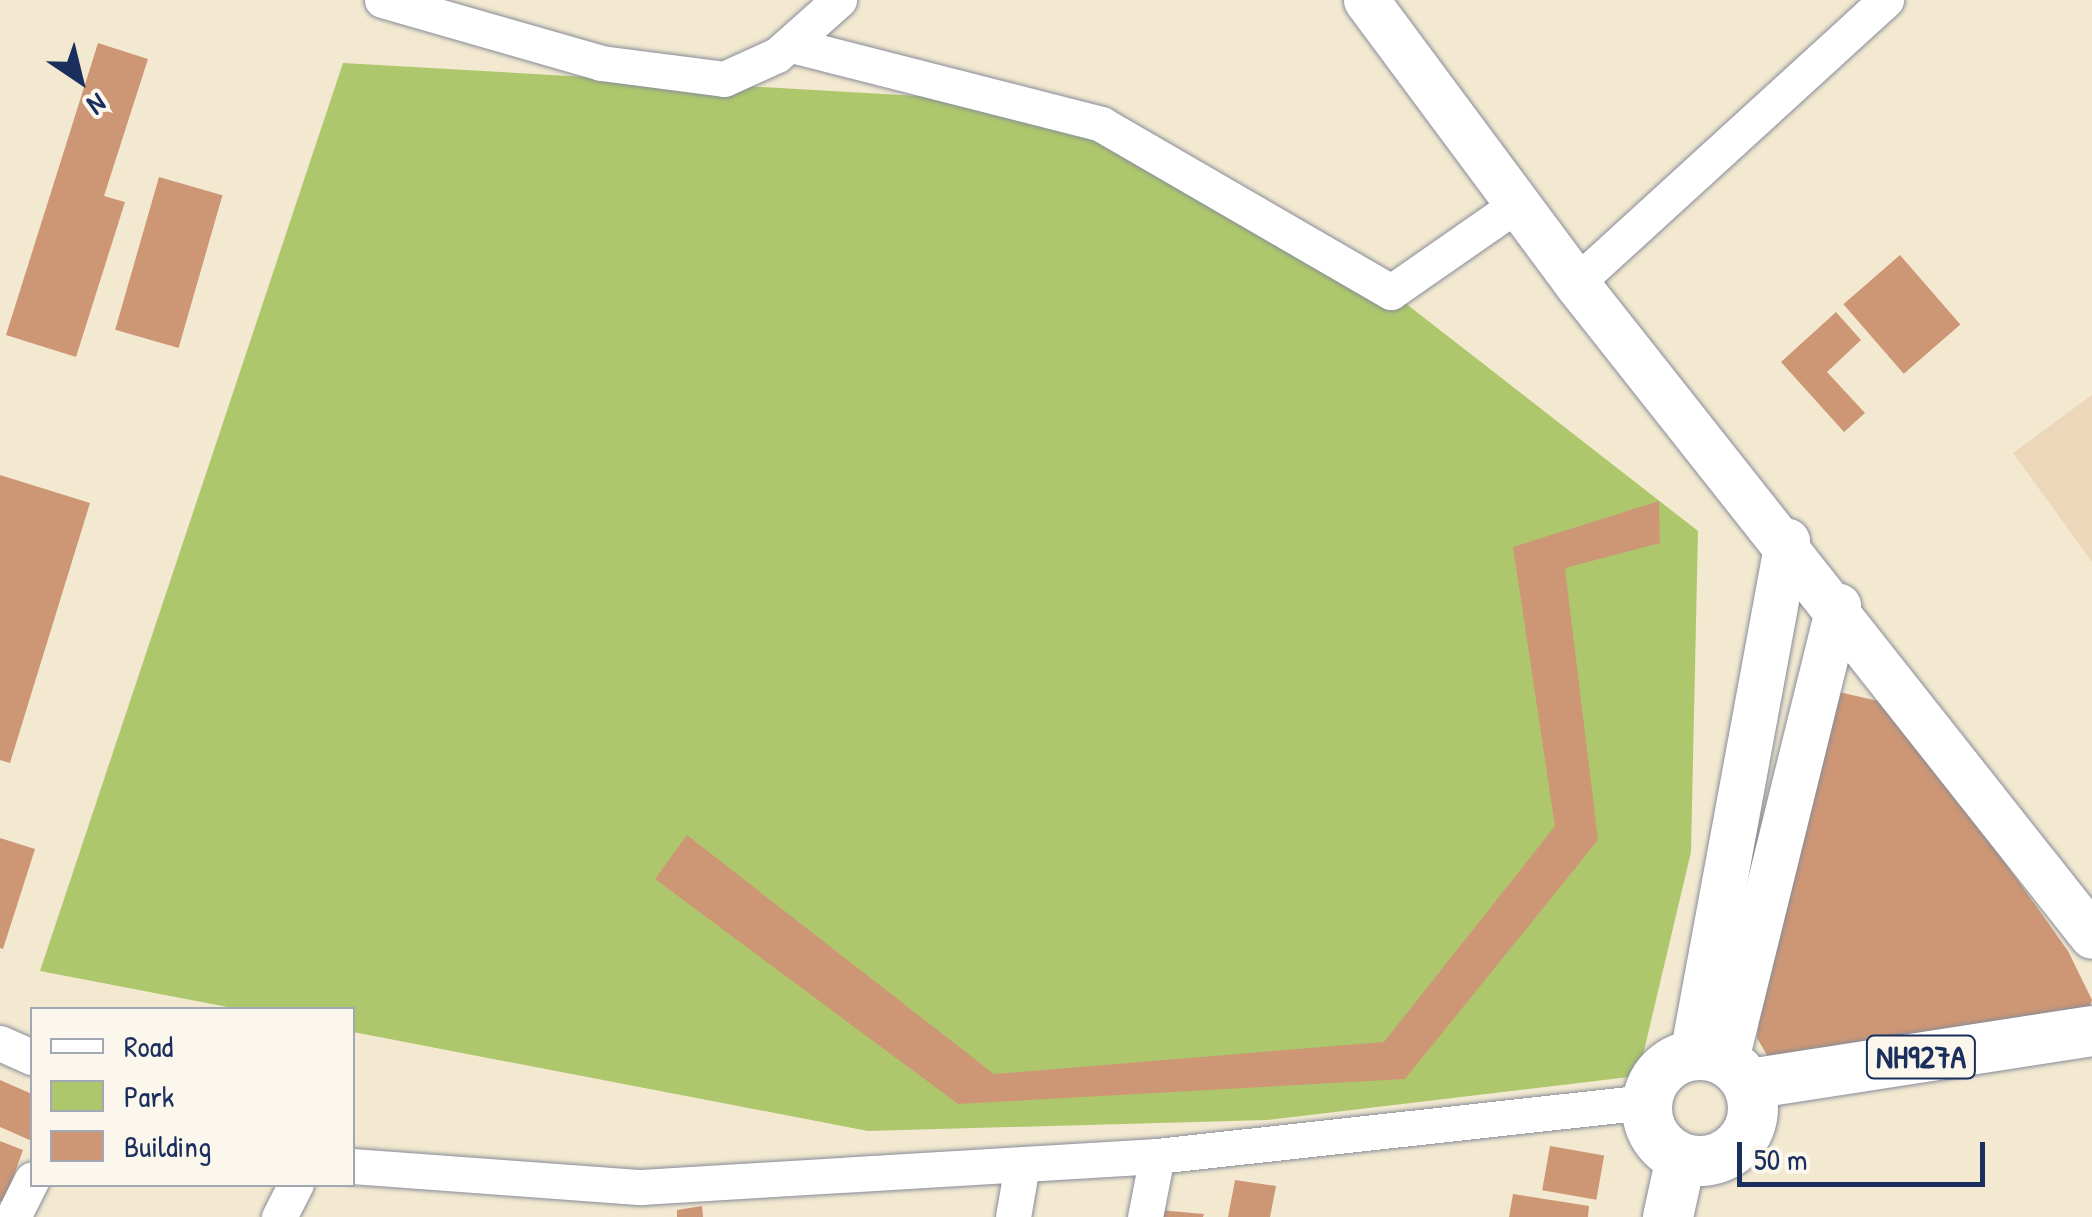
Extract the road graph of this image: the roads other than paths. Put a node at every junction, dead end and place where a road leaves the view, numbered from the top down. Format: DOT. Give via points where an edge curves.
graph roads {
  1 [pos="382,0"];
  2 [pos="839,0"];
  3 [pos="1366,0"];
  4 [pos="1886,0"];
  5 [pos="792,44"];
  6 [pos="1519,203"];
  7 [pos="1576,283"];
  8 [pos="1788,541"];
  9 [pos="1838,606"];
  10 [pos="2092,936"];
  11 [pos="2092,1031"];
  12 [pos="0,1043"];
  13 [pos="30,1056"];
  14 [pos="2092,1063"];
  15 [pos="1730,1078"];
  16 [pos="1645,1102"];
  17 [pos="1157,1156"];
  18 [pos="1694,1159"];
  19 [pos="1022,1165"];
  20 [pos="355,1166"];
  21 [pos="30,1183"];
  22 [pos="294,1187"];
  23 [pos="13,1217"];
  24 [pos="279,1217"];
  25 [pos="1012,1217"];
  26 [pos="1145,1217"];
  27 [pos="1668,1217"];
  28 [pos="1696,1217"];
  1 -- 5 [label="street" via="600,63 724,79"];
  2 -- 5 [label="street"];
  3 -- 6 [label="main road"];
  4 -- 7 [label="street"];
  5 -- 6 [label="street" via="1101,124 1391,292"];
  6 -- 7 [label="main road"];
  7 -- 8 [label="main road"];
  8 -- 9 [label="main road"];
  8 -- 15 [label="main road"];
  9 -- 10 [label="main road"];
  9 -- 15 [label="main road"];
  11 -- 15 [label="highway, NH927A"];
  12 -- 13 [label="street"];
  14 -- 15 [label="highway, NH927A"];
  15 -- 16 [label="highway" via="1667,1066"];
  15 -- 18 [label="highway" via="1734,1149"];
  16 -- 17 [label="street"];
  16 -- 18 [label="highway" via="1658,1141"];
  17 -- 19 [label="street"];
  17 -- 26 [label="street"];
  18 -- 27 [label="highway"];
  18 -- 28 [label="highway"];
  19 -- 20 [label="street" via="641,1187"];
  19 -- 25 [label="street"];
  21 -- 23 [label="street"];
  22 -- 24 [label="street"];
}
